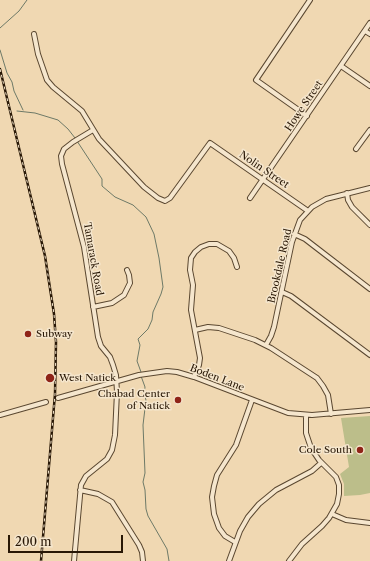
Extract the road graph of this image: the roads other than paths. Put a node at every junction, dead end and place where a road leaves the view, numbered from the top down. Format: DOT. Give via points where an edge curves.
graph roads {
  1 [pos="310,0"];
  2 [pos="370,23"];
  3 [pos="365,31"];
  4 [pos="34,34"];
  5 [pos="370,34"];
  6 [pos="341,66"];
  7 [pos="370,86"];
  8 [pos="307,116"];
  9 [pos="93,130"];
  10 [pos="370,130"];
  11 [pos="356,149"];
  12 [pos="263,179"];
  13 [pos="370,188"];
  14 [pos="346,193"];
  15 [pos="250,198"];
  16 [pos="308,211"];
  17 [pos="370,225"];
  18 [pos="294,234"];
  19 [pos="237,267"];
  20 [pos="127,270"];
  21 [pos="370,289"];
  22 [pos="282,292"];
  23 [pos="93,307"];
  24 [pos="195,330"];
  25 [pos="266,345"];
  26 [pos="370,355"];
  27 [pos="194,377"];
  28 [pos="116,381"];
  29 [pos="58,398"];
  30 [pos="252,400"];
  31 [pos="46,402"];
  32 [pos="370,410"];
  33 [pos="331,414"];
  34 [pos="306,415"];
  35 [pos="0,416"];
  36 [pos="322,463"];
  37 [pos="80,490"];
  38 [pos="332,514"];
  39 [pos="370,523"];
  40 [pos="235,542"];
  41 [pos="74,561"];
  42 [pos="143,561"];
  43 [pos="229,561"];
  44 [pos="289,561"];
  1 -- 8 [label="street" via="256,80"];
  2 -- 3 [label="street, Howe Street"];
  3 -- 5 [label="street"];
  3 -- 6 [label="street, Howe Street"];
  4 -- 9 [label="street" via="47,80 82,111"];
  6 -- 7 [label="street"];
  6 -- 8 [label="street, Howe Street"];
  8 -- 12 [label="street, Howe Street"];
  9 -- 12 [label="street, Nolin Street" via="144,187 166,201 210,143"];
  9 -- 23 [label="street, Tamarack Road" via="72,142 62,152 62,164 84,247"];
  10 -- 11 [label="street"];
  12 -- 15 [label="street, Howe Street"];
  12 -- 16 [label="street, Nolin Street"];
  13 -- 14 [label="street, Brookdale Road"];
  14 -- 16 [label="street, Brookdale Road" via="326,198"];
  14 -- 17 [label="street" via="352,207"];
  16 -- 18 [label="street, Brookdale Road" via="300,220"];
  18 -- 21 [label="street" via="305,239"];
  18 -- 22 [label="street, Brookdale Road"];
  19 -- 24 [label="street" via="232,254 221,246 209,244 195,252 190,266 193,285 191,310"];
  20 -- 23 [label="street" via="130,283 124,295 112,303"];
  22 -- 25 [label="street, Brookdale Road" via="273,331"];
  22 -- 26 [label="street"];
  23 -- 28 [label="street, Tamarack Road" via="99,342 112,361"];
  24 -- 25 [label="street" via="219,328"];
  24 -- 27 [label="street" via="200,358"];
  25 -- 33 [label="street" via="317,378 328,395"];
  27 -- 28 [label="street, Boden Lane" via="172,371 157,371"];
  27 -- 30 [label="street, Boden Lane"];
  28 -- 29 [label="street, Boden Lane"];
  28 -- 37 [label="street, Tamarack Road" via="115,435 112,450 107,459 86,476"];
  30 -- 34 [label="street, Boden Lane" via="288,413"];
  30 -- 40 [label="street" via="236,444 217,475 212,497 219,528 225,536"];
  31 -- 35 [label="street"];
  32 -- 33 [label="street, Boden Lane"];
  33 -- 34 [label="street, Boden Lane"];
  34 -- 36 [label="street" via="308,444"];
  36 -- 38 [label="street" via="334,474 339,485 338,499"];
  36 -- 40 [label="street" via="262,500 245,521"];
  37 -- 41 [label="street"];
  37 -- 42 [label="street" via="98,494 112,502 139,545"];
  38 -- 39 [label="street" via="352,521"];
  38 -- 44 [label="street"];
  40 -- 43 [label="street"];
}
